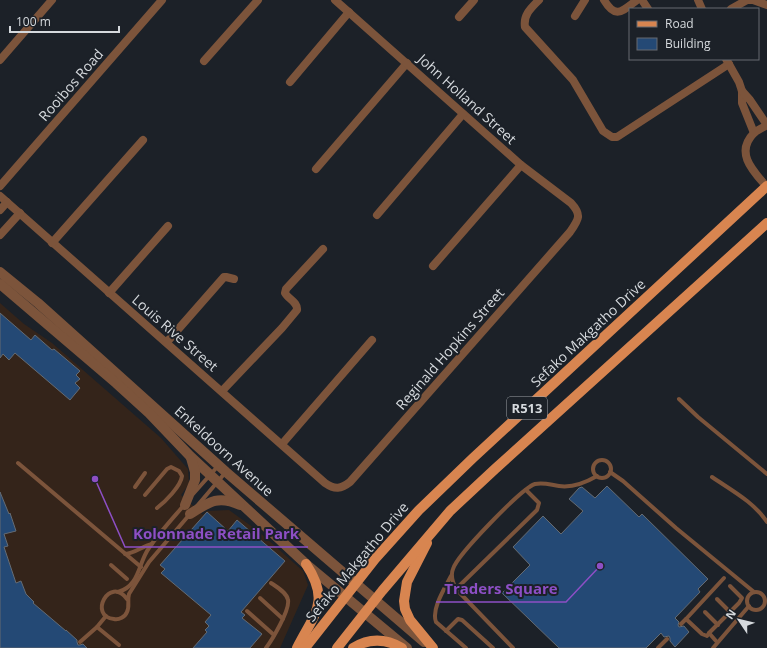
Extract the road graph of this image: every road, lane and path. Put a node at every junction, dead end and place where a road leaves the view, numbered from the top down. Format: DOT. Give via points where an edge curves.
graph roads {
  1 [pos="52,0"];
  2 [pos="162,0"];
  3 [pos="258,0"];
  4 [pos="335,0"];
  5 [pos="474,0"];
  6 [pos="539,0"];
  7 [pos="585,0"];
  8 [pos="604,0"];
  9 [pos="637,0"];
  10 [pos="762,3"];
  11 [pos="733,8"];
  12 [pos="349,12"];
  13 [pos="767,14"];
  14 [pos="575,16"];
  15 [pos="459,17"];
  16 [pos="0,60"];
  17 [pos="204,61"];
  18 [pos="728,62"];
  19 [pos="407,63"];
  20 [pos="290,82"];
  21 [pos="742,91"];
  22 [pos="463,114"];
  23 [pos="767,125"];
  24 [pos="754,133"];
  25 [pos="143,140"];
  26 [pos="521,165"];
  27 [pos="316,169"];
  28 [pos="0,186"];
  29 [pos="767,187"];
  30 [pos="0,196"];
  31 [pos="7,202"];
  32 [pos="0,210"];
  33 [pos="20,213"];
  34 [pos="377,215"];
  35 [pos="579,218"];
  36 [pos="767,223"];
  37 [pos="168,226"];
  38 [pos="0,235"];
  39 [pos="52,243"];
  40 [pos="323,249"];
  41 [pos="434,266"];
  42 [pos="0,272"];
  43 [pos="234,279"];
  44 [pos="1,286"];
  45 [pos="109,293"];
  46 [pos="372,340"];
  47 [pos="167,342"];
  48 [pos="222,391"];
  49 [pos="680,399"];
  50 [pos="282,444"];
  51 [pos="190,456"];
  52 [pos="18,463"];
  53 [pos="222,469"];
  54 [pos="610,472"];
  55 [pos="145,473"];
  56 [pos="767,474"];
  57 [pos="597,476"];
  58 [pos="712,477"];
  59 [pos="214,478"];
  60 [pos="135,486"];
  61 [pos="335,488"];
  62 [pos="526,490"];
  63 [pos="145,495"];
  64 [pos="185,505"];
  65 [pos="156,508"];
  66 [pos="249,510"];
  67 [pos="190,514"];
  68 [pos="767,522"];
  69 [pos="433,530"];
  70 [pos="152,544"];
  71 [pos="125,554"];
  72 [pos="306,564"];
  73 [pos="111,566"];
  74 [pos="141,567"];
  75 [pos="452,576"];
  76 [pos="724,578"];
  77 [pos="127,579"];
  78 [pos="271,583"];
  79 [pos="356,584"];
  80 [pos="730,586"];
  81 [pos="456,589"];
  82 [pos="118,592"];
  83 [pos="754,592"];
  84 [pos="346,597"];
  85 [pos="260,598"];
  86 [pos="374,599"];
  87 [pos="127,600"];
  88 [pos="717,600"];
  89 [pos="749,606"];
  90 [pos="766,606"];
  91 [pos="247,611"];
  92 [pos="364,612"];
  93 [pos="705,612"];
  94 [pos="730,612"];
  95 [pos="106,616"];
  96 [pos="282,619"];
  97 [pos="686,619"];
  98 [pos="681,624"];
  99 [pos="718,625"];
  100 [pos="97,627"];
  101 [pos="446,631"];
  102 [pos="709,633"];
  103 [pos="274,635"];
  104 [pos="667,639"];
  105 [pos="716,641"];
  106 [pos="80,642"];
  107 [pos="119,645"];
  108 [pos="661,647"];
  109 [pos="266,648"];
  110 [pos="297,648"];
  111 [pos="305,648"];
  112 [pos="337,648"];
  113 [pos="353,648"];
  114 [pos="402,648"];
  115 [pos="407,648"];
  116 [pos="433,648"];
  117 [pos="466,648"];
  118 [pos="493,648"];
  119 [pos="512,648"];
  120 [pos="713,648"];
  1 -- 16 [label="street"];
  2 -- 28 [label="street, Rooibos Road"];
  3 -- 17 [label="street"];
  4 -- 12 [label="street, John Holland Street"];
  5 -- 15 [label="street"];
  6 -- 18 [label="street" via="525,18 525,27 573,80 603,131 612,137"];
  7 -- 14 [label="street"];
  8 -- 9 [label="street" via="610,9 619,12"];
  10 -- 11 [label="street" via="747,0"];
  10 -- 13 [label="street"];
  12 -- 19 [label="street, John Holland Street"];
  12 -- 20 [label="street"];
  18 -- 21 [label="street"];
  19 -- 22 [label="street, John Holland Street"];
  19 -- 27 [label="street"];
  21 -- 23 [label="street"];
  21 -- 24 [label="street" via="742,103"];
  22 -- 26 [label="street, John Holland Street"];
  22 -- 34 [label="street"];
  23 -- 24 [label="street"];
  24 -- 29 [label="street" via="747,142 746,159"];
  25 -- 39 [label="street"];
  26 -- 35 [label="street, John Holland Street" via="571,203"];
  26 -- 41 [label="street"];
  29 -- 79 [label="main road, Sefako Makgatho Drive / R513" via="473,458 411,518"];
  30 -- 31 [label="street, Louis Rive Street"];
  31 -- 32 [label="street"];
  31 -- 33 [label="street, Louis Rive Street"];
  33 -- 38 [label="street"];
  33 -- 39 [label="street, Louis Rive Street"];
  35 -- 61 [label="street, Reginald Hopkins Street" via="570,232 350,482 343,487"];
  36 -- 69 [label="main road, R513" via="481,482"];
  37 -- 45 [label="street"];
  39 -- 45 [label="street, Louis Rive Street"];
  40 -- 48 [label="street" via="286,289 286,295 296,305 297,310"];
  42 -- 53 [label="street, Enkeldoorn Avenue" via="54,317"];
  43 -- 47 [label="street" via="224,277"];
  44 -- 51 [label="street, Enkeldoorn Avenue" via="116,383"];
  45 -- 47 [label="street, Louis Rive Street"];
  46 -- 50 [label="street"];
  47 -- 48 [label="street, Louis Rive Street"];
  48 -- 50 [label="street, Louis Rive Street"];
  49 -- 56 [label="lane"];
  50 -- 61 [label="street, Louis Rive Street" via="325,483"];
  51 -- 59 [label="street, Enkeldoorn Avenue"];
  51 -- 64 [label="street" via="196,480"];
  52 -- 71 [label="lane"];
  53 -- 59 [label="lane"];
  53 -- 59 [label="lane"];
  53 -- 79 [label="street, Enkeldoorn Avenue"];
  54 -- 57 [label="lane" via="603,478"];
  54 -- 57 [label="lane" via="608,462 599,460 594,463 592,469"];
  54 -- 83 [label="lane"];
  55 -- 60 [label="lane"];
  57 -- 62 [label="lane" via="575,486 543,483 535,484"];
  58 -- 68 [label="lane" via="751,504"];
  59 -- 64 [label="lane"];
  59 -- 66 [label="street, Enkeldoorn Avenue"];
  59 -- 67 [label="lane"];
  62 -- 75 [label="lane" via="470,545 456,563"];
  62 -- 81 [label="lane" via="539,502 537,510"];
  63 -- 65 [label="lane" via="167,469 171,467 179,471 182,480 168,499"];
  64 -- 70 [label="lane"];
  66 -- 67 [label="street" via="231,501 218,500 209,502"];
  66 -- 72 [label="street, Enkeldoorn Avenue"];
  67 -- 87 [label="lane" via="150,562"];
  69 -- 86 [label="main road, R513"];
  69 -- 116 [label="main road" via="407,582 404,601 410,620"];
  70 -- 71 [label="lane"];
  70 -- 74 [label="lane"];
  71 -- 74 [label="lane"];
  72 -- 84 [label="street, Enkeldoorn Avenue"];
  72 -- 110 [label="main road" via="316,580 319,594 316,614"];
  73 -- 77 [label="lane"];
  74 -- 82 [label="lane" via="132,584 124,591"];
  75 -- 81 [label="lane"];
  75 -- 101 [label="lane" via="434,616 436,622"];
  76 -- 97 [label="lane"];
  78 -- 96 [label="lane" via="288,598 287,609"];
  79 -- 84 [label="main road, Sefako Makgatho Drive / R513"];
  79 -- 86 [label="street, Enkeldoorn Avenue"];
  80 -- 94 [label="lane" via="742,598"];
  81 -- 119 [label="lane"];
  82 -- 87 [label="lane"];
  82 -- 95 [label="lane" via="110,593 104,598 102,605"];
  83 -- 89 [label="lane" via="748,598"];
  83 -- 90 [label="lane" via="762,594"];
  84 -- 92 [label="street, Enkeldoorn Avenue"];
  84 -- 111 [label="main road, Sefako Makgatho Drive / R513"];
  85 -- 96 [label="lane"];
  86 -- 92 [label="main road, R513"];
  86 -- 116 [label="street, Enkeldoorn Avenue"];
  87 -- 95 [label="lane" via="128,612 122,618 113,619"];
  88 -- 94 [label="lane"];
  89 -- 90 [label="lane" via="757,610"];
  89 -- 120 [label="lane"];
  91 -- 103 [label="lane"];
  92 -- 112 [label="main road, R513"];
  92 -- 115 [label="street, Enkeldoorn Avenue"];
  93 -- 99 [label="lane"];
  94 -- 99 [label="lane"];
  95 -- 100 [label="lane"];
  96 -- 103 [label="lane"];
  97 -- 98 [label="lane"];
  97 -- 102 [label="lane" via="702,634 707,636"];
  99 -- 102 [label="lane"];
  100 -- 106 [label="lane"];
  100 -- 107 [label="lane"];
  101 -- 117 [label="lane"];
  101 -- 118 [label="lane" via="455,621 462,620"];
  102 -- 105 [label="lane"];
  103 -- 109 [label="lane"];
  104 -- 108 [label="lane"];
  113 -- 114 [label="main road" via="378,640"];
}
